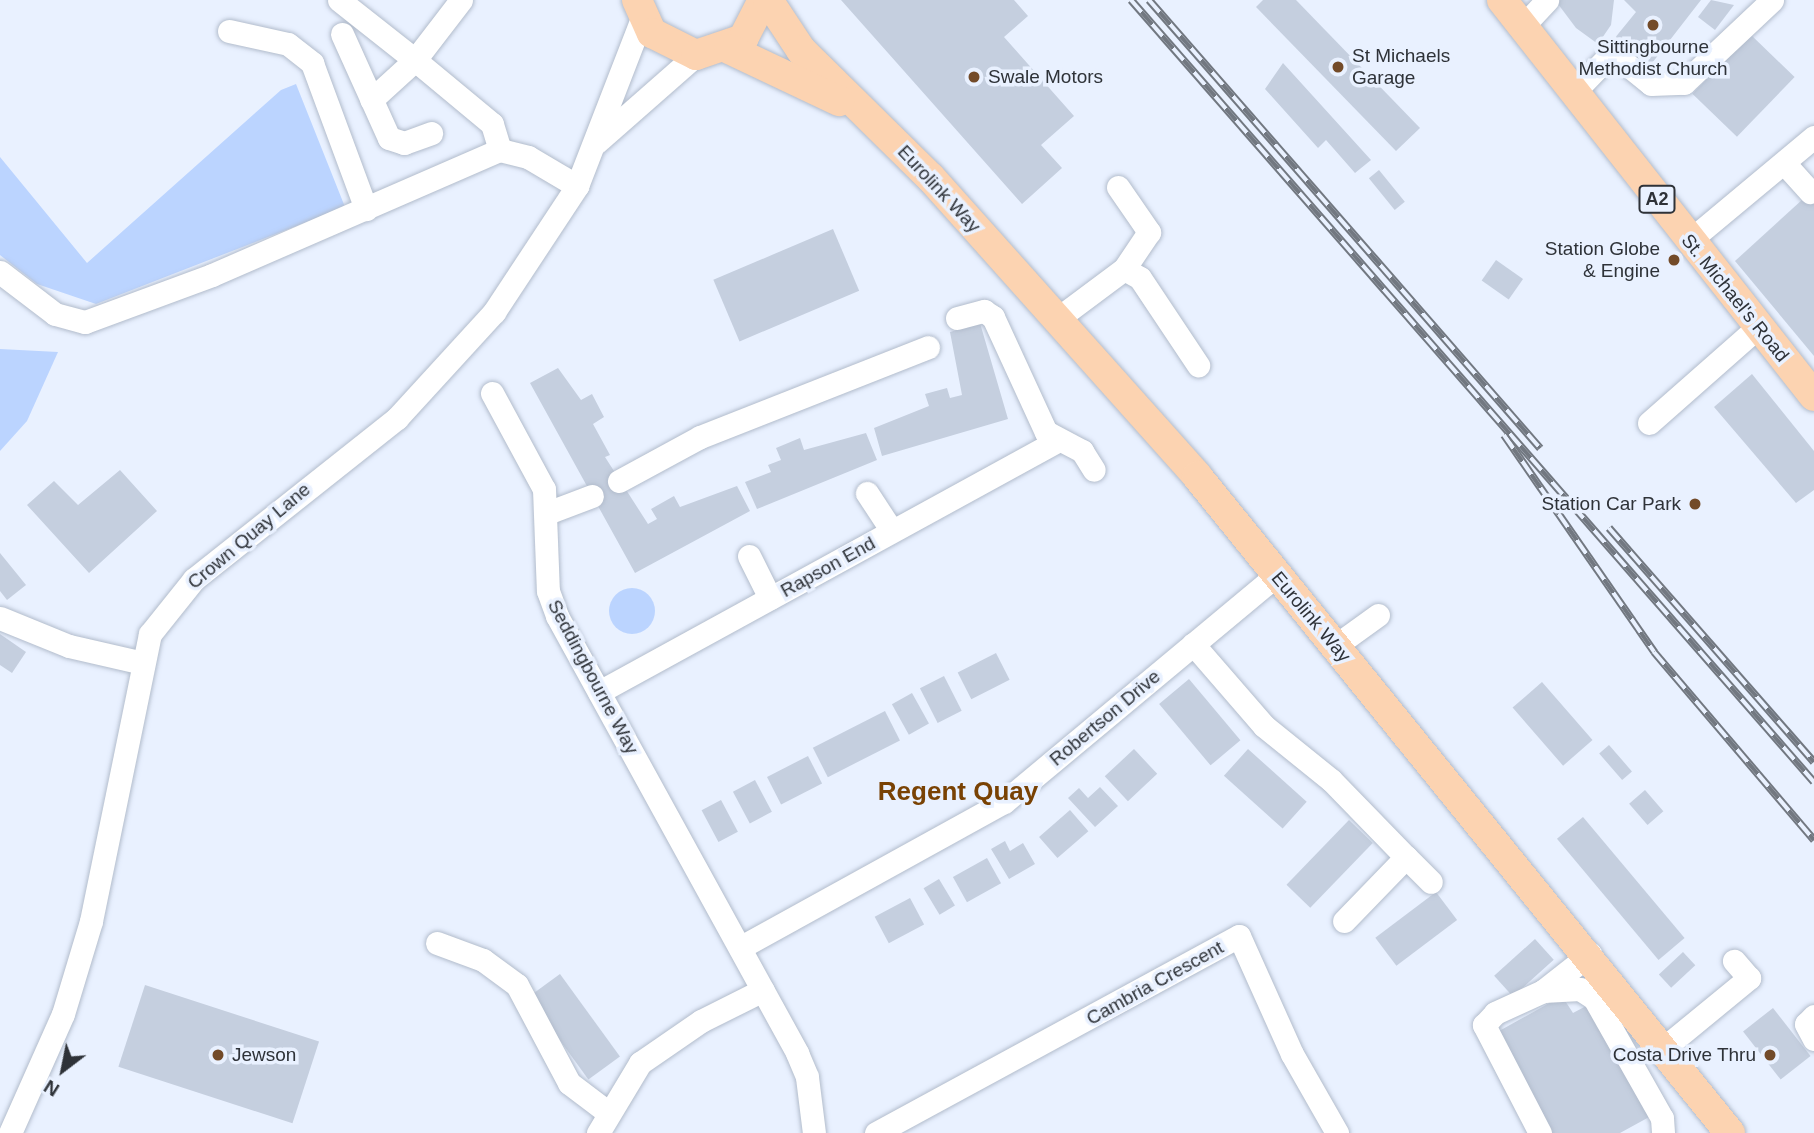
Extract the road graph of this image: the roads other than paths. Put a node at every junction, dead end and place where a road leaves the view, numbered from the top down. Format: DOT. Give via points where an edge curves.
graph roads {
  1 [pos="339,0"];
  2 [pos="461,0"];
  3 [pos="766,0"];
  4 [pos="1502,0"];
  5 [pos="1546,0"];
  6 [pos="1772,0"];
  7 [pos="638,5"];
  8 [pos="1522,27"];
  9 [pos="229,31"];
  10 [pos="342,34"];
  11 [pos="729,49"];
  12 [pos="696,55"];
  13 [pos="415,60"];
  14 [pos="1574,92"];
  15 [pos="371,100"];
  16 [pos="872,118"];
  17 [pos="431,133"];
  18 [pos="1814,137"];
  19 [pos="598,141"];
  20 [pos="500,150"];
  21 [pos="1785,164"];
  22 [pos="577,186"];
  23 [pos="1118,187"];
  24 [pos="1810,192"];
  25 [pos="366,209"];
  26 [pos="1689,241"];
  27 [pos="1124,269"];
  28 [pos="0,272"];
  29 [pos="957,318"];
  30 [pos="1057,319"];
  31 [pos="1758,327"];
  32 [pos="928,347"];
  33 [pos="1198,365"];
  34 [pos="492,393"];
  35 [pos="1814,396"];
  36 [pos="1649,423"];
  37 [pos="1057,441"];
  38 [pos="1094,470"];
  39 [pos="619,481"];
  40 [pos="867,493"];
  41 [pos="592,496"];
  42 [pos="547,513"];
  43 [pos="892,531"];
  44 [pos="749,556"];
  45 [pos="1276,576"];
  46 [pos="771,598"];
  47 [pos="1378,615"];
  48 [pos="0,618"];
  49 [pos="1193,644"];
  50 [pos="1335,646"];
  51 [pos="143,663"];
  52 [pos="599,692"];
  53 [pos="1406,857"];
  54 [pos="1431,882"];
  55 [pos="1344,921"];
  56 [pos="437,943"];
  57 [pos="741,947"];
  58 [pos="1590,954"];
  59 [pos="1734,961"];
  60 [pos="763,990"];
  61 [pos="1543,991"];
  62 [pos="1814,1016"];
  63 [pos="1814,1039"];
  64 [pos="1665,1047"];
  65 [pos="606,1111"];
  66 [pos="10,1133"];
  67 [pos="598,1133"];
  68 [pos="814,1133"];
  69 [pos="876,1133"];
  70 [pos="1337,1133"];
  71 [pos="1540,1133"];
  72 [pos="1663,1133"];
  73 [pos="1730,1133"];
  1 -- 13 [label="street"];
  2 -- 13 [label="street"];
  3 -- 11 [label="main road" via="754,26"];
  3 -- 16 [label="main road, Eurolink Way" via="801,50"];
  4 -- 8 [label="main road, St. Michael's Road / A2"];
  5 -- 8 [label="street"];
  6 -- 14 [label="street" via="1684,83 1651,84 1619,58 1607,58"];
  7 -- 12 [label="main road" via="664,44"];
  7 -- 19 [label="street, Crown Quay Lane"];
  8 -- 14 [label="main road, St. Michael's Road / A2"];
  9 -- 25 [label="street" via="288,44 312,63"];
  10 -- 15 [label="street"];
  11 -- 12 [label="main road"];
  11 -- 16 [label="main road, Eurolink Way"];
  12 -- 19 [label="street, Crown Quay Lane"];
  13 -- 15 [label="street"];
  13 -- 20 [label="street" via="492,124"];
  14 -- 26 [label="main road, St. Michael's Road / A2"];
  15 -- 17 [label="street" via="397,144"];
  16 -- 30 [label="main road, Eurolink Way"];
  18 -- 21 [label="street"];
  19 -- 22 [label="street, Crown Quay Lane"];
  20 -- 22 [label="street" via="528,157"];
  20 -- 25 [label="street"];
  21 -- 24 [label="street"];
  21 -- 26 [label="street"];
  22 -- 51 [label="street, Crown Quay Lane" via="458,356 397,418 194,579 150,634"];
  23 -- 27 [label="street" via="1149,232"];
  25 -- 28 [label="street" via="85,323 55,314"];
  26 -- 31 [label="main road, St. Michael's Road / A2"];
  27 -- 30 [label="street"];
  27 -- 33 [label="street" via="1140,278"];
  29 -- 37 [label="street" via="984,311 993,317 1022,391"];
  30 -- 45 [label="main road, Eurolink Way"];
  31 -- 35 [label="main road, St. Michael's Road / A2"];
  31 -- 36 [label="street"];
  32 -- 39 [label="street" via="700,437"];
  34 -- 42 [label="street, Seddingbourne Way" via="534,466"];
  37 -- 38 [label="street" via="1082,451"];
  37 -- 43 [label="street, Rapson End"];
  40 -- 43 [label="street"];
  41 -- 42 [label="street"];
  42 -- 52 [label="street, Seddingbourne Way" via="548,592"];
  43 -- 46 [label="street, Rapson End"];
  44 -- 46 [label="street"];
  45 -- 49 [label="street, Robertson Drive"];
  45 -- 50 [label="main road, Eurolink Way"];
  46 -- 52 [label="street, Rapson End"];
  47 -- 50 [label="street"];
  48 -- 51 [label="street" via="69,646"];
  49 -- 53 [label="street" via="1264,726 1331,780"];
  49 -- 57 [label="street, Robertson Drive" via="1004,802"];
  50 -- 58 [label="main road, Eurolink Way"];
  51 -- 66 [label="street, Crown Quay Lane" via="91,921 63,1014"];
  52 -- 57 [label="street, Seddingbourne Way"];
  53 -- 54 [label="street"];
  53 -- 55 [label="street"];
  56 -- 65 [label="street" via="483,960 517,985 569,1083"];
  57 -- 60 [label="street"];
  58 -- 61 [label="street"];
  58 -- 64 [label="main road, Eurolink Way"];
  59 -- 64 [label="street" via="1749,978"];
  60 -- 65 [label="street" via="667,1041 640,1063"];
  60 -- 68 [label="street" via="807,1077"];
  61 -- 71 [label="street" via="1495,1013 1482,1031"];
  61 -- 72 [label="street" via="1580,989 1594,998 1662,1118"];
  62 -- 63 [label="street" via="1806,1024"];
  64 -- 73 [label="main road, Eurolink Way"];
  65 -- 67 [label="street"];
  69 -- 70 [label="street, Cambria Crescent" via="1239,936 1292,1054"];
}
